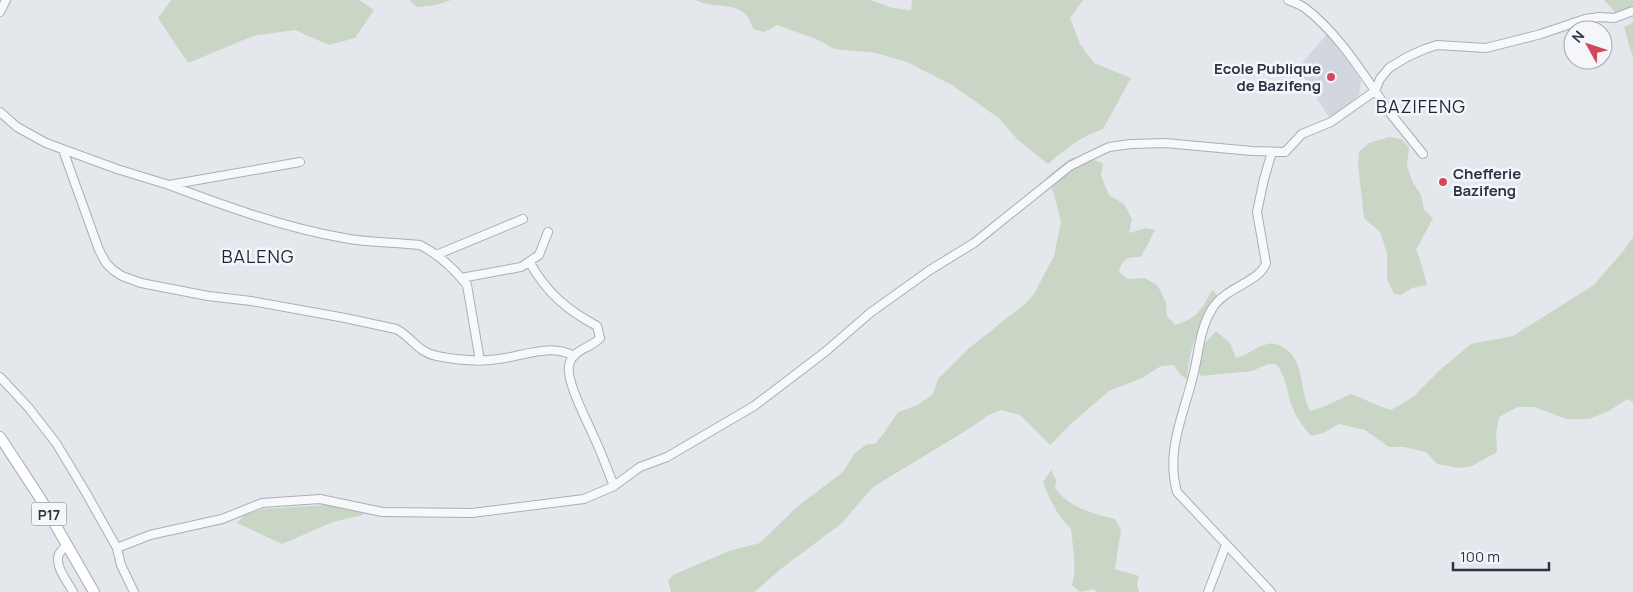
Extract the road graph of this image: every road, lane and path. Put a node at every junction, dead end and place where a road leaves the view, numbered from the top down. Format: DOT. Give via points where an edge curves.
graph roads {
  1 [pos="6,0"];
  2 [pos="1288,0"];
  3 [pos="1633,11"];
  4 [pos="0,12"];
  5 [pos="1375,91"];
  6 [pos="0,112"];
  7 [pos="63,150"];
  8 [pos="1285,152"];
  9 [pos="1423,154"];
  10 [pos="300,162"];
  11 [pos="169,185"];
  12 [pos="523,219"];
  13 [pos="548,232"];
  14 [pos="436,255"];
  15 [pos="530,263"];
  16 [pos="461,278"];
  17 [pos="574,356"];
  18 [pos="480,361"];
  19 [pos="0,377"];
  20 [pos="0,437"];
  21 [pos="614,486"];
  22 [pos="67,544"];
  23 [pos="1226,545"];
  24 [pos="117,548"];
  25 [pos="73,592"];
  26 [pos="94,592"];
  27 [pos="134,592"];
  28 [pos="1208,592"];
  29 [pos="1271,592"];
  1 -- 4 [label="street"];
  2 -- 5 [label="street" via="1305,8 1326,27 1352,55"];
  3 -- 5 [label="street" via="1614,18 1585,19 1486,48 1437,45 1389,68"];
  5 -- 8 [label="street" via="1331,122 1302,134"];
  5 -- 9 [label="street"];
  6 -- 7 [label="street" via="17,127"];
  7 -- 11 [label="street"];
  7 -- 18 [label="street" via="99,250 106,263 122,276 160,287 396,329 423,352"];
  8 -- 21 [label="street" via="1165,143 1109,147 1088,156 1070,166 974,243 870,313 754,406 667,457 640,467"];
  8 -- 23 [label="street" via="1272,152 1258,203 1258,222 1266,263 1264,269 1229,291 1212,308 1201,338 1173,456 1177,492"];
  10 -- 11 [label="street"];
  11 -- 14 [label="street" via="308,230 345,238 420,245"];
  12 -- 14 [label="street"];
  13 -- 15 [label="street" via="539,255"];
  14 -- 16 [label="street"];
  15 -- 16 [label="street"];
  15 -- 17 [label="street" via="540,281 561,302 577,316 597,326 600,338"];
  16 -- 18 [label="street" via="467,286"];
  17 -- 18 [label="street" via="559,350"];
  17 -- 21 [label="street" via="568,372 584,419"];
  19 -- 24 [label="street" via="56,443"];
  20 -- 22 [label="main road, P17"];
  21 -- 24 [label="street" via="584,499 472,513 382,512 320,499 262,503 222,519 150,535"];
  22 -- 25 [label="street" via="59,553 59,563"];
  22 -- 26 [label="main road, P17"];
  23 -- 28 [label="street"];
  23 -- 29 [label="street"];
  24 -- 27 [label="street"];
}
